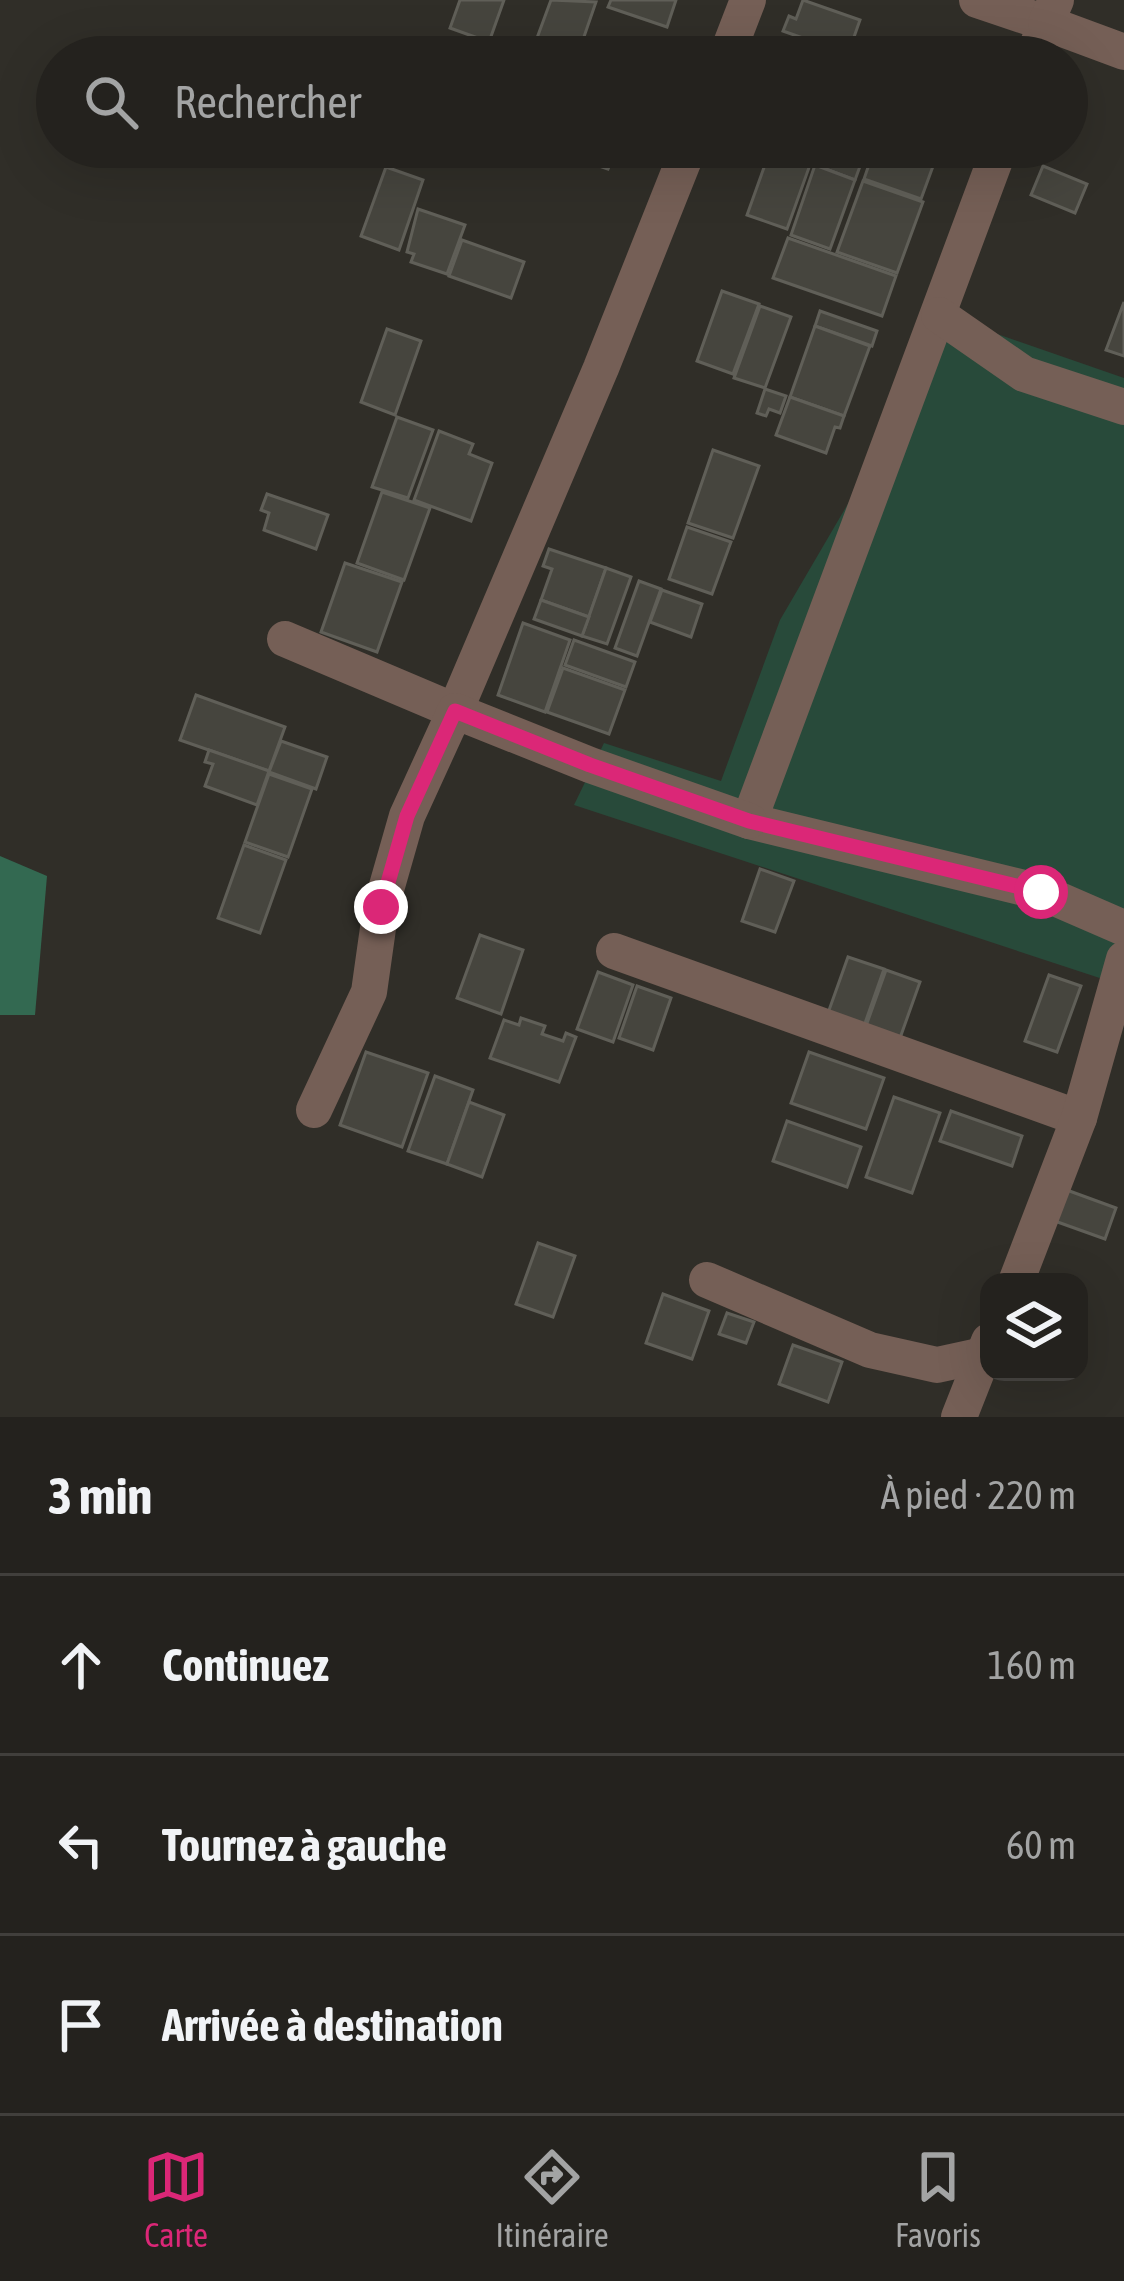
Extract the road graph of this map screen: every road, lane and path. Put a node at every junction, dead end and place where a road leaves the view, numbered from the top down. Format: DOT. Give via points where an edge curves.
graph roads {
  1 [pos="748,0"];
  2 [pos="977,0"];
  3 [pos="1045,27"];
  4 [pos="733,36"];
  5 [pos="1088,41"];
  6 [pos="1124,52"];
  7 [pos="681,168"];
  8 [pos="992,168"];
  9 [pos="939,315"];
  10 [pos="1124,407"];
  11 [pos="285,639"];
  12 [pos="455,711"];
  13 [pos="749,821"];
  14 [pos="1124,928"];
  15 [pos="614,951"];
  16 [pos="1124,959"];
  17 [pos="314,1110"];
  18 [pos="1079,1118"];
  19 [pos="1019,1273"];
  20 [pos="706,1280"];
  21 [pos="980,1350"];
  22 [pos="980,1363"];
  23 [pos="959,1417"];
  1 -- 4 [label="street"];
  2 -- 3 [label="street"];
  5 -- 6 [label="street"];
  7 -- 12 [label="street"];
  8 -- 9 [label="street"];
  9 -- 10 [label="street" via="1024,374"];
  9 -- 13 [label="street"];
  11 -- 12 [label="street"];
  12 -- 13 [label="street"];
  12 -- 17 [label="street" via="407,816 381,907 369,992"];
  13 -- 14 [label="street" via="1041,892"];
  15 -- 18 [label="street"];
  16 -- 18 [label="street"];
  18 -- 19 [label="street"];
  20 -- 21 [label="street" via="870,1350 937,1365"];
  22 -- 23 [label="street"];
}
